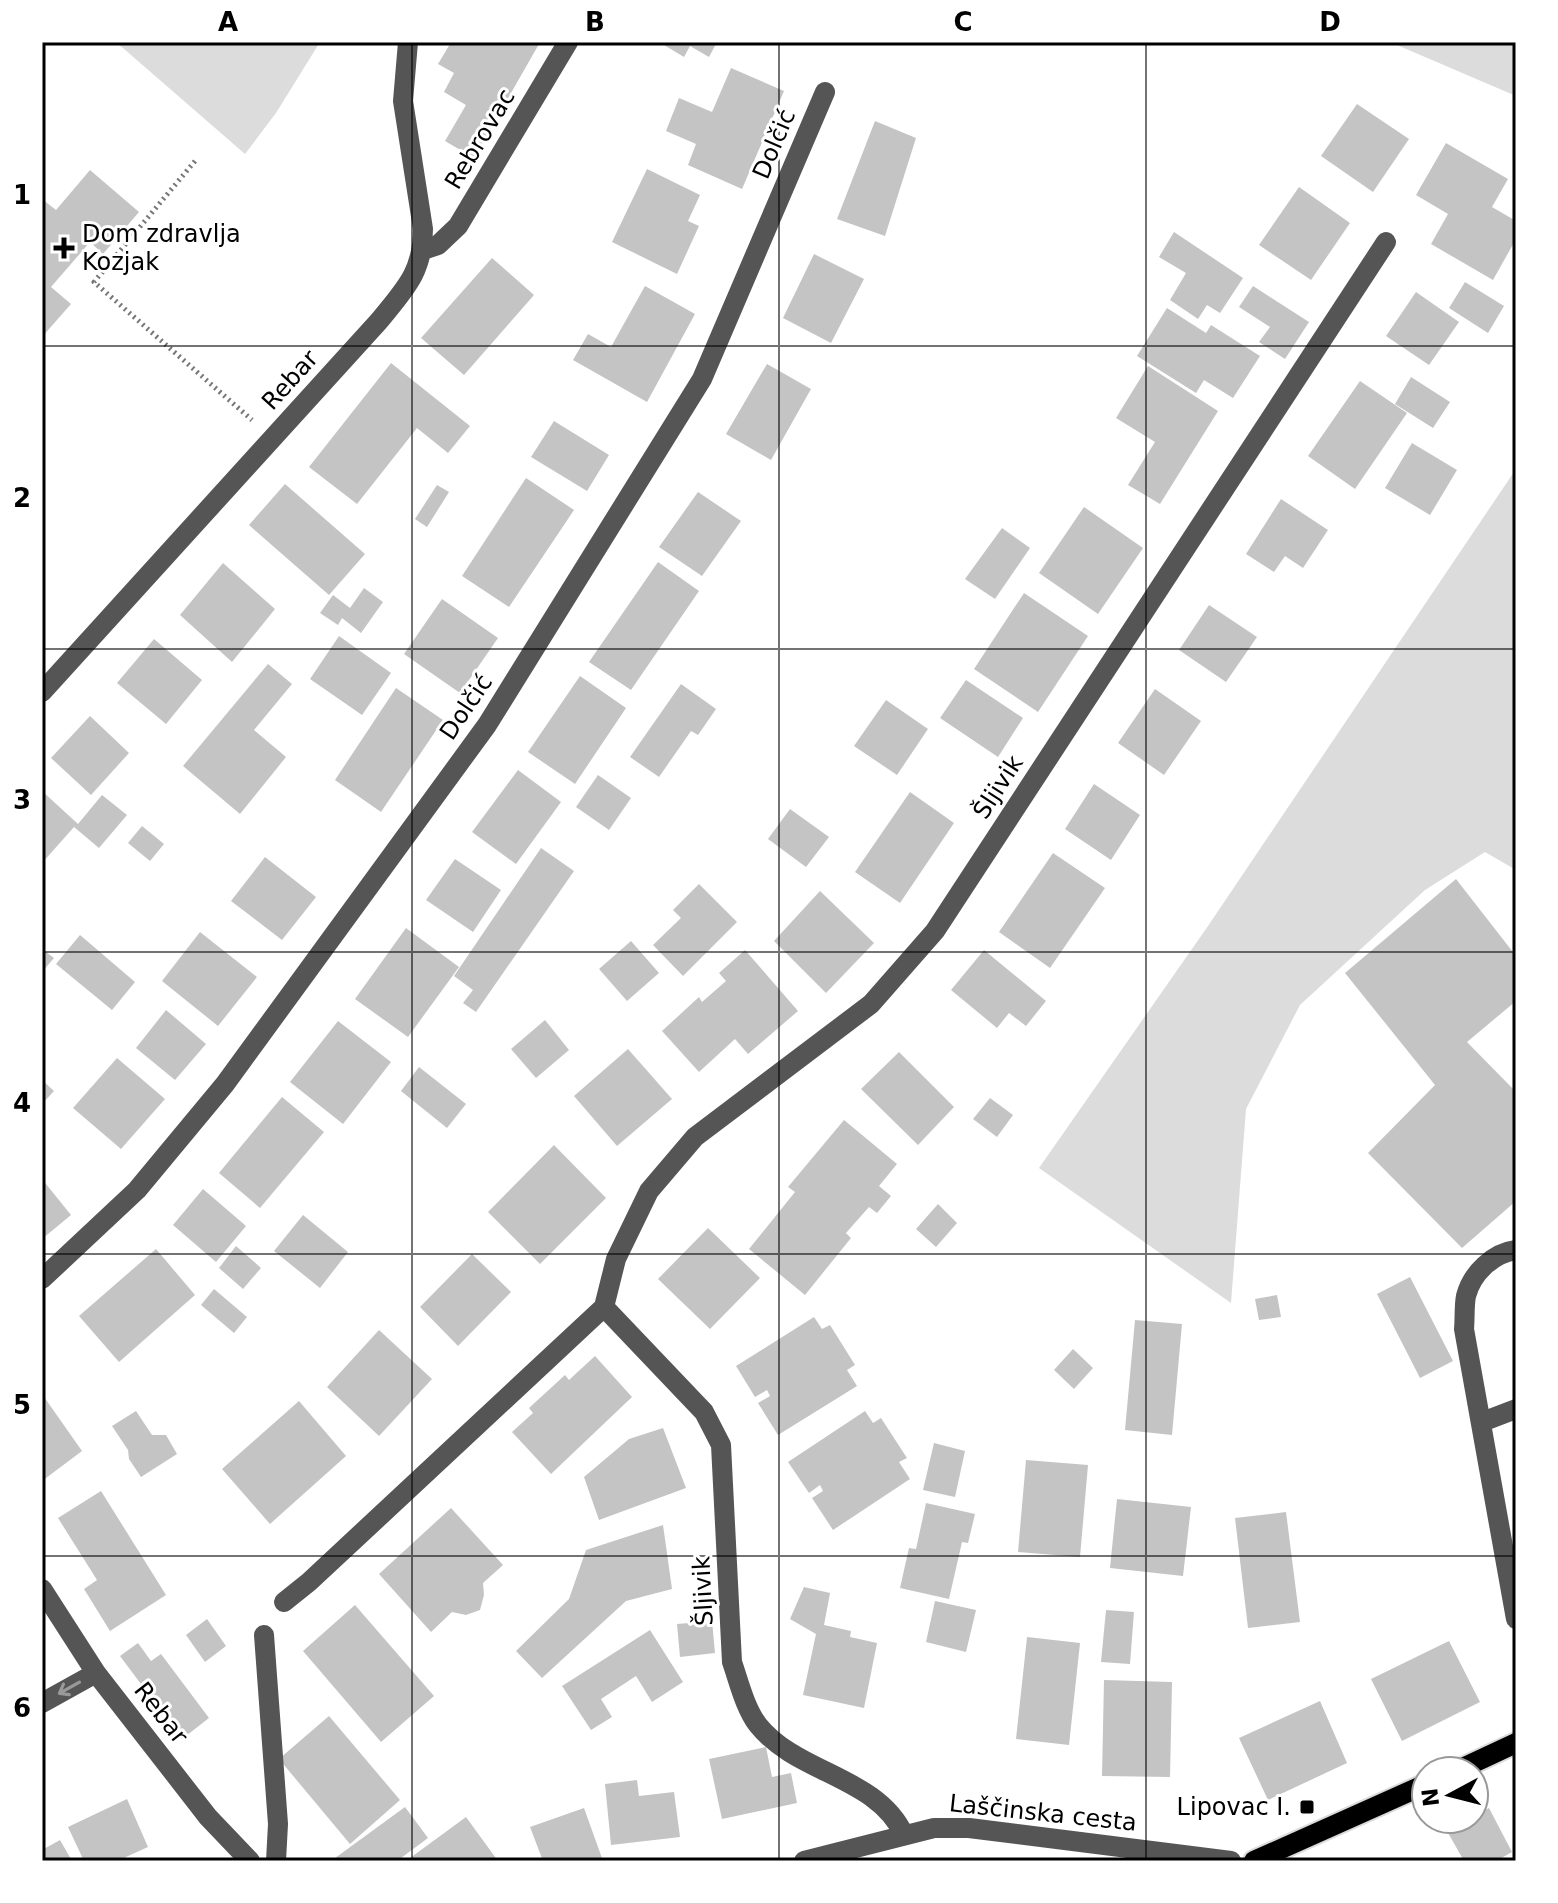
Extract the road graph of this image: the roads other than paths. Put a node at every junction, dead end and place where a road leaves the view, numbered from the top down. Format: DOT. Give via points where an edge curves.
graph roads {
  1 [pos="408,42"];
  2 [pos="568,42"];
  3 [pos="825,92"];
  4 [pos="1386,242"];
  5 [pos="423,250"];
  6 [pos="42,692"];
  7 [pos="1516,1250"];
  8 [pos="42,1279"];
  9 [pos="604,1307"];
  10 [pos="1516,1409"];
  11 [pos="1482,1422"];
  12 [pos="42,1589"];
  13 [pos="284,1602"];
  14 [pos="1516,1619"];
  15 [pos="264,1635"];
  16 [pos="96,1673"];
  17 [pos="42,1703"];
  18 [pos="1516,1743"];
  19 [pos="1490,1755"];
  20 [pos="1410,1791"];
  21 [pos="904,1835"];
  22 [pos="1120,1854"];
  23 [pos="1201,1859"];
  24 [pos="250,1861"];
  25 [pos="276,1861"];
  26 [pos="804,1861"];
  27 [pos="1231,1861"];
  28 [pos="1254,1861"];
  1 -- 5 [label="street, Rebar" via="403,101"];
  2 -- 5 [label="street, Rebrovac" via="458,226 438,245"];
  3 -- 8 [label="street, Dolčić" via="702,379 487,725 225,1084 137,1190"];
  4 -- 9 [label="street, Šljivik" via="935,931 871,1004 695,1137 649,1191 616,1259"];
  5 -- 6 [label="street, Rebar" via="409,283"];
  7 -- 11 [label="street" via="1501,1252 1484,1265 1467,1295 1464,1329"];
  9 -- 13 [label="street"];
  9 -- 21 [label="street, Šljivik" via="704,1412 721,1445 732,1662 757,1724 782,1747 882,1803"];
  10 -- 11 [label="street"];
  11 -- 14 [label="street"];
  12 -- 16 [label="street, Rebar"];
  15 -- 25 [label="street"];
  16 -- 17 [label="street, one-way"];
  16 -- 24 [label="street, Rebar" via="208,1817"];
  18 -- 19 [label="main road"];
  20 -- 28 [label="main road"];
  21 -- 22 [label="street, Laščinska cesta" via="969,1828"];
  21 -- 26 [label="street, Laščinska cesta"];
  22 -- 23 [label="street, Laščinska cesta"];
  23 -- 27 [label="street, Laščinska cesta"];
}
